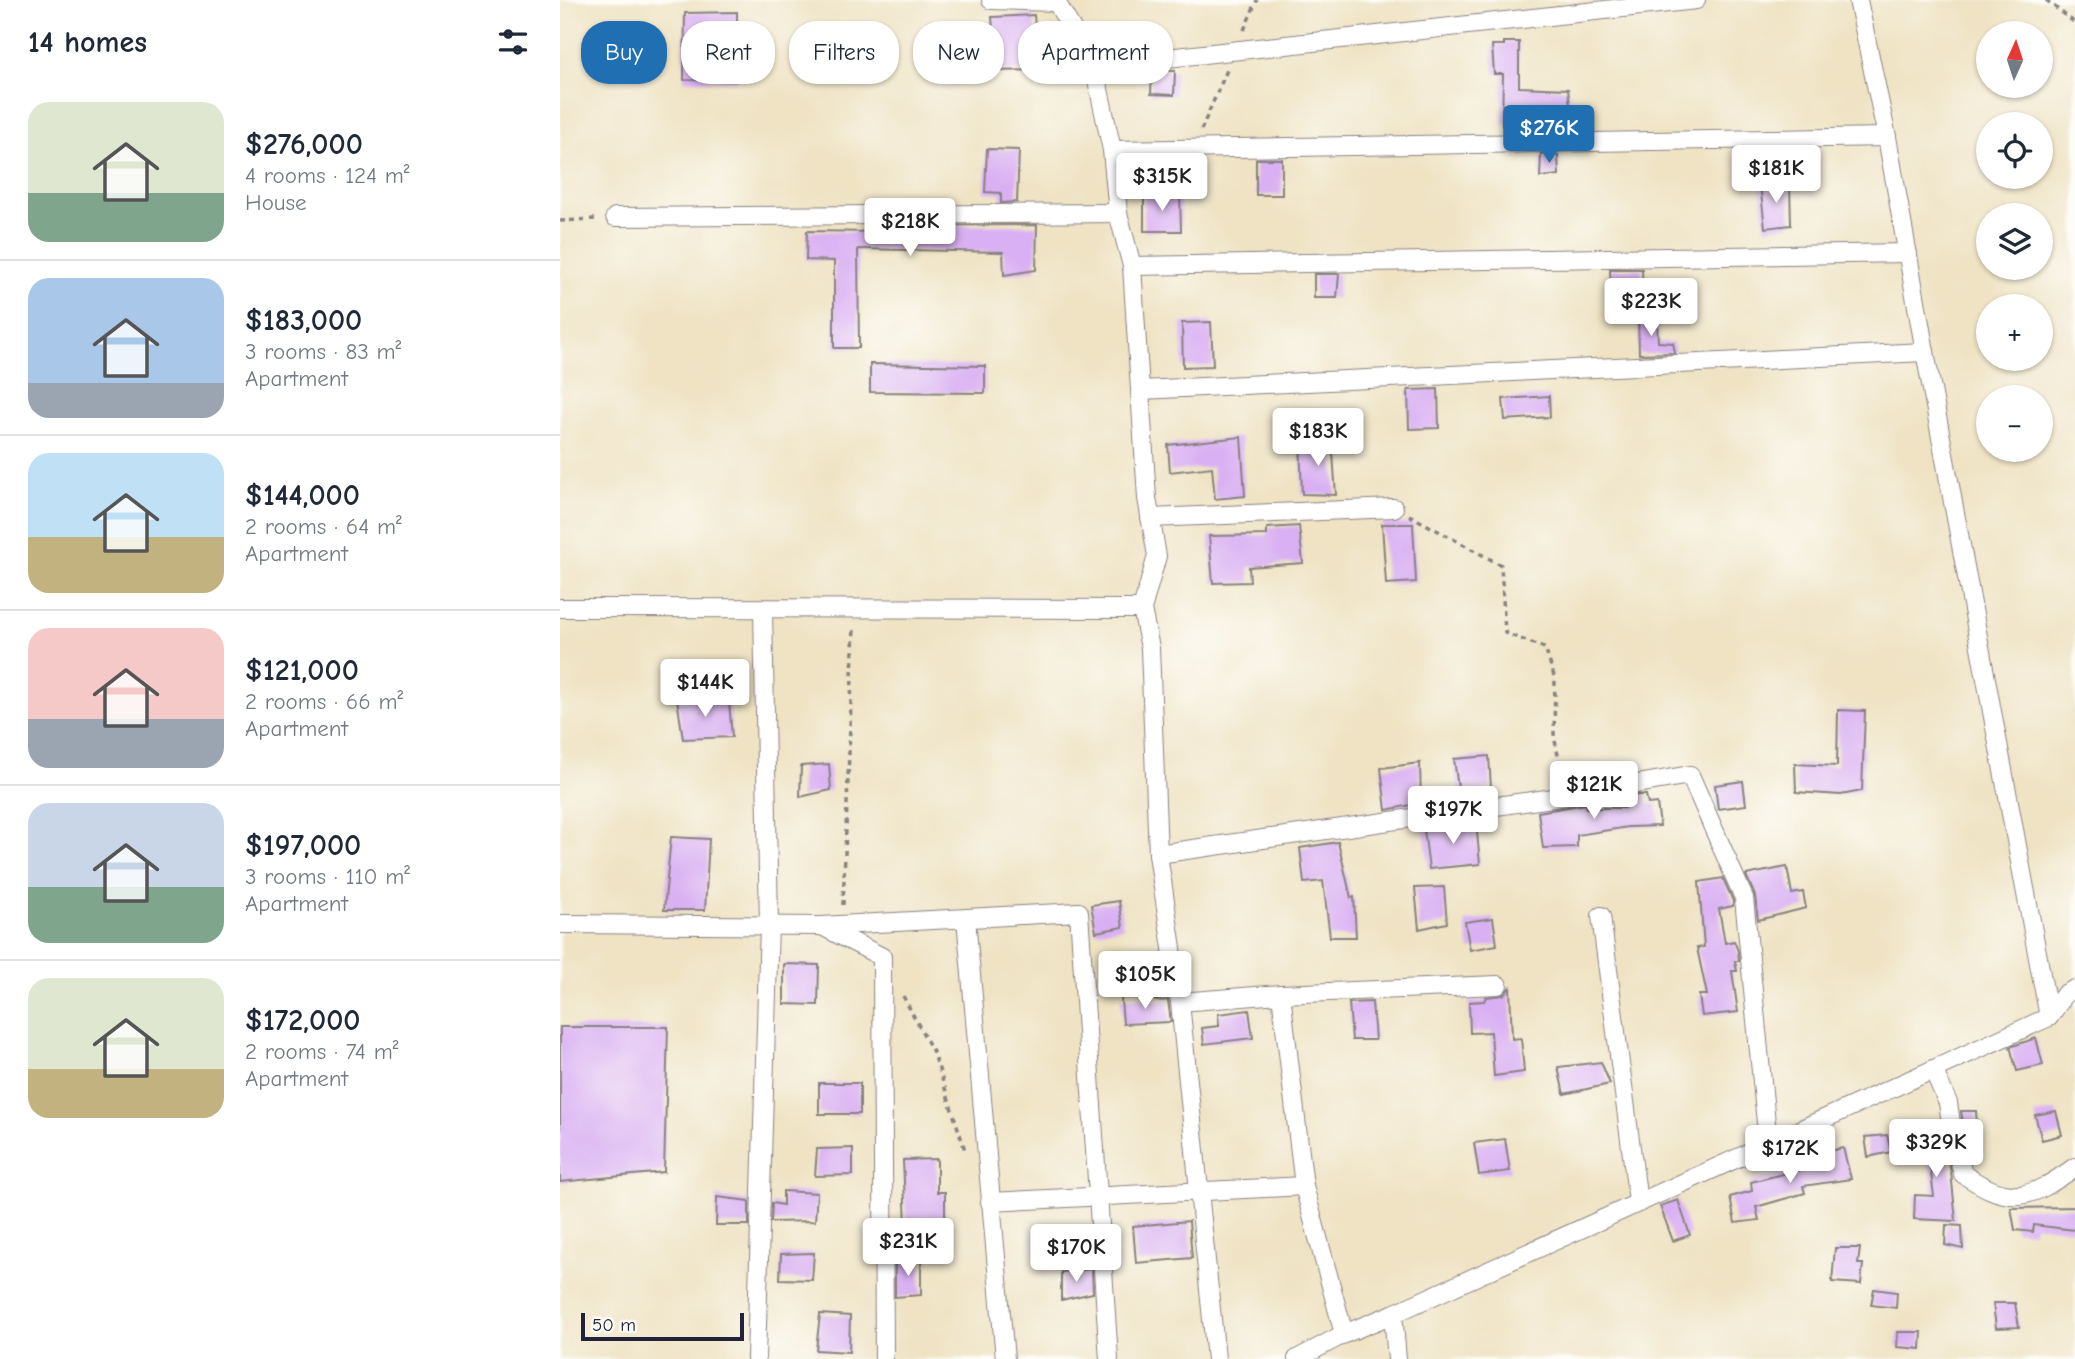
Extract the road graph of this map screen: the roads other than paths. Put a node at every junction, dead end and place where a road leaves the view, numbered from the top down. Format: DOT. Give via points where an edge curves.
graph roads {
  1 [pos="991,0"];
  2 [pos="1696,0"];
  3 [pos="1858,0"];
  4 [pos="1055,1"];
  5 [pos="1067,21"];
  6 [pos="1173,57"];
  7 [pos="1098,84"];
  8 [pos="1887,137"];
  9 [pos="1112,150"];
  10 [pos="1118,213"];
  11 [pos="615,217"];
  12 [pos="1908,253"];
  13 [pos="1132,266"];
  14 [pos="1925,352"];
  15 [pos="1141,390"];
  16 [pos="1394,508"];
  17 [pos="1150,518"];
  18 [pos="560,608"];
  19 [pos="763,609"];
  20 [pos="1143,609"];
  21 [pos="1158,854"];
  22 [pos="1601,916"];
  23 [pos="966,918"];
  24 [pos="560,924"];
  25 [pos="769,925"];
  26 [pos="821,926"];
  27 [pos="1498,985"];
  28 [pos="2075,989"];
  29 [pos="1281,993"];
  30 [pos="1180,1002"];
  31 [pos="2049,1017"];
  32 [pos="1933,1069"];
  33 [pos="1768,1143"];
  34 [pos="2075,1167"];
  35 [pos="1304,1186"];
  36 [pos="1200,1191"];
  37 [pos="1098,1198"];
  38 [pos="990,1202"];
  39 [pos="1638,1202"];
  40 [pos="1393,1314"];
  41 [pos="1344,1334"];
  42 [pos="755,1359"];
  43 [pos="884,1359"];
  44 [pos="1005,1359"];
  45 [pos="1109,1359"];
  46 [pos="1216,1359"];
  47 [pos="1297,1359"];
  48 [pos="1397,1359"];
  1 -- 4 [label="street"];
  2 -- 6 [label="street"];
  3 -- 8 [label="street"];
  4 -- 5 [label="street"];
  7 -- 9 [label="street"];
  8 -- 9 [label="street"];
  8 -- 12 [label="street"];
  9 -- 10 [label="street"];
  10 -- 11 [label="street"];
  10 -- 13 [label="street"];
  12 -- 13 [label="street"];
  12 -- 14 [label="street"];
  13 -- 15 [label="street"];
  14 -- 15 [label="street"];
  14 -- 31 [label="street"];
  15 -- 17 [label="street"];
  16 -- 17 [label="street"];
  17 -- 20 [label="street" via="1157,556"];
  18 -- 19 [label="street"];
  19 -- 20 [label="street"];
  19 -- 25 [label="street"];
  20 -- 21 [label="street" via="1150,648"];
  21 -- 30 [label="street"];
  21 -- 33 [label="street" via="1690,775 1744,898"];
  22 -- 39 [label="street"];
  23 -- 26 [label="street"];
  23 -- 37 [label="street" via="1079,912"];
  23 -- 38 [label="street"];
  24 -- 25 [label="street"];
  25 -- 26 [label="street"];
  25 -- 42 [label="street"];
  26 -- 43 [label="street" via="882,957"];
  27 -- 29 [label="street"];
  28 -- 31 [label="street" via="2065,993"];
  29 -- 30 [label="street"];
  29 -- 35 [label="street"];
  30 -- 36 [label="street"];
  31 -- 32 [label="street"];
  32 -- 33 [label="street"];
  32 -- 34 [label="street" via="1948,1103 1963,1174 1994,1193 2029,1195"];
  33 -- 39 [label="street"];
  35 -- 36 [label="street"];
  35 -- 41 [label="street"];
  36 -- 37 [label="street"];
  36 -- 46 [label="street"];
  37 -- 38 [label="street"];
  37 -- 45 [label="street"];
  38 -- 44 [label="street"];
  39 -- 40 [label="street"];
  40 -- 41 [label="street"];
  40 -- 48 [label="street"];
  41 -- 47 [label="street"];
}
